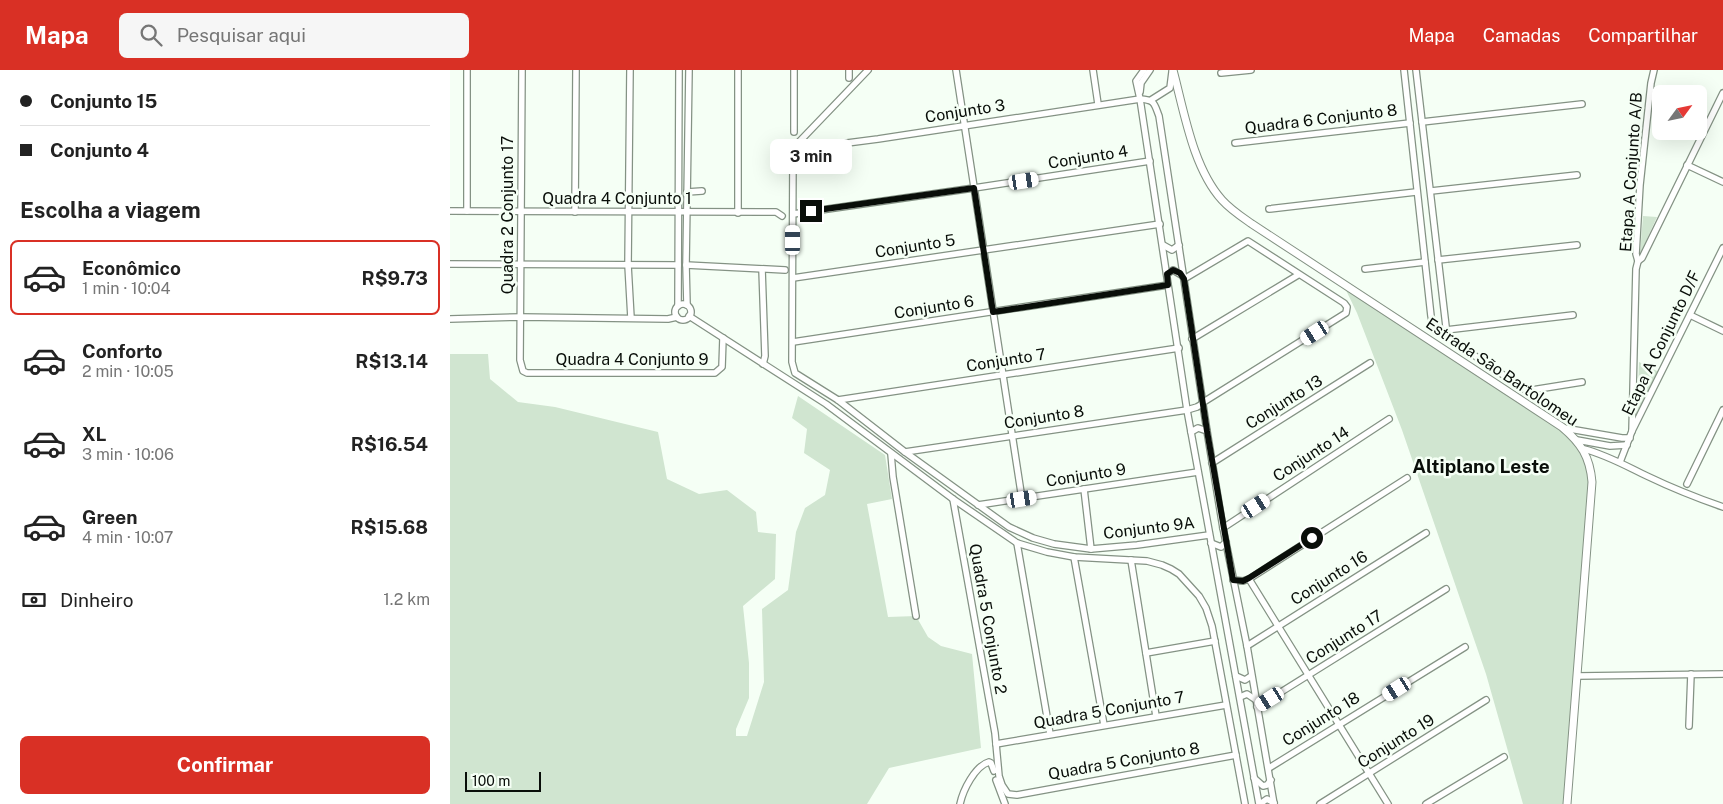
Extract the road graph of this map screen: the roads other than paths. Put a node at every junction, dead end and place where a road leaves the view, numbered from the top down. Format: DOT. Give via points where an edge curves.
graph roads {
  1 [pos="468,70"];
  2 [pos="522,70"];
  3 [pos="576,70"];
  4 [pos="630,70"];
  5 [pos="679,70"];
  6 [pos="688,70"];
  7 [pos="738,70"];
  8 [pos="794,70"];
  9 [pos="849,70"];
  10 [pos="868,70"];
  11 [pos="956,70"];
  12 [pos="1093,70"];
  13 [pos="1144,70"];
  14 [pos="1150,70"];
  15 [pos="1172,70"];
  16 [pos="1251,70"];
  17 [pos="1404,70"];
  18 [pos="1416,70"];
  19 [pos="1654,70"];
  20 [pos="1222,73"];
  21 [pos="849,78"];
  22 [pos="1178,87"];
  23 [pos="1418,89"];
  24 [pos="1406,90"];
  25 [pos="1723,93"];
  26 [pos="1140,99"];
  27 [pos="1152,101"];
  28 [pos="1098,104"];
  29 [pos="1582,104"];
  30 [pos="1422,122"];
  31 [pos="1410,123"];
  32 [pos="965,125"];
  33 [pos="794,132"];
  34 [pos="1236,143"];
  35 [pos="793,150"];
  36 [pos="1426,159"];
  37 [pos="1414,160"];
  38 [pos="1150,161"];
  39 [pos="1686,165"];
  40 [pos="1577,175"];
  41 [pos="1723,182"];
  42 [pos="974,188"];
  43 [pos="702,191"];
  44 [pos="1431,191"];
  45 [pos="687,192"];
  46 [pos="1416,192"];
  47 [pos="522,210"];
  48 [pos="1269,210"];
  49 [pos="450,211"];
  50 [pos="466,211"];
  51 [pos="575,212"];
  52 [pos="629,212"];
  53 [pos="678,212"];
  54 [pos="687,212"];
  55 [pos="738,212"];
  56 [pos="793,214"];
  57 [pos="782,216"];
  58 [pos="1160,224"];
  59 [pos="1434,227"];
  60 [pos="1421,228"];
  61 [pos="1163,245"];
  62 [pos="1179,245"];
  63 [pos="1577,245"];
  64 [pos="1723,248"];
  65 [pos="984,249"];
  66 [pos="1438,260"];
  67 [pos="1638,261"];
  68 [pos="1425,262"];
  69 [pos="450,264"];
  70 [pos="522,264"];
  71 [pos="628,265"];
  72 [pos="678,265"];
  73 [pos="686,266"];
  74 [pos="762,269"];
  75 [pos="1365,269"];
  76 [pos="785,270"];
  77 [pos="1167,274"];
  78 [pos="1298,275"];
  79 [pos="793,278"];
  80 [pos="1183,278"];
  81 [pos="1168,285"];
  82 [pos="687,305"];
  83 [pos="678,306"];
  84 [pos="993,312"];
  85 [pos="1573,315"];
  86 [pos="1690,315"];
  87 [pos="690,316"];
  88 [pos="520,317"];
  89 [pos="676,317"];
  90 [pos="631,318"];
  91 [pos="450,319"];
  92 [pos="1446,330"];
  93 [pos="1723,331"];
  94 [pos="723,338"];
  95 [pos="1192,339"];
  96 [pos="793,342"];
  97 [pos="1178,348"];
  98 [pos="520,360"];
  99 [pos="1370,363"];
  100 [pos="762,364"];
  101 [pos="1002,374"];
  102 [pos="1582,382"];
  103 [pos="838,400"];
  104 [pos="1202,403"];
  105 [pos="1187,410"];
  106 [pos="1723,410"];
  107 [pos="1389,419"];
  108 [pos="1562,427"];
  109 [pos="1207,431"];
  110 [pos="1579,431"];
  111 [pos="1632,431"];
  112 [pos="1191,432"];
  113 [pos="1597,434"];
  114 [pos="1012,436"];
  115 [pos="1630,438"];
  116 [pos="1576,439"];
  117 [pos="1595,443"];
  118 [pos="1627,448"];
  119 [pos="1584,449"];
  120 [pos="905,452"];
  121 [pos="891,454"];
  122 [pos="1620,462"];
  123 [pos="1212,463"];
  124 [pos="1198,472"];
  125 [pos="1407,478"];
  126 [pos="1687,484"];
  127 [pos="1084,489"];
  128 [pos="1022,499"];
  129 [pos="953,500"];
  130 [pos="978,506"];
  131 [pos="1723,507"];
  132 [pos="1223,528"];
  133 [pos="1426,533"];
  134 [pos="1209,535"];
  135 [pos="1226,542"];
  136 [pos="1017,543"];
  137 [pos="1211,543"];
  138 [pos="1091,549"];
  139 [pos="1074,557"];
  140 [pos="1131,560"];
  141 [pos="1249,578"];
  142 [pos="1233,580"];
  143 [pos="1446,589"];
  144 [pos="916,616"];
  145 [pos="1279,626"];
  146 [pos="1215,641"];
  147 [pos="1247,646"];
  148 [pos="1464,647"];
  149 [pos="1146,653"];
  150 [pos="1691,674"];
  151 [pos="1723,674"];
  152 [pos="1309,675"];
  153 [pos="1236,676"];
  154 [pos="1252,676"];
  155 [pos="1578,676"];
  156 [pos="1240,698"];
  157 [pos="1256,700"];
  158 [pos="1486,700"];
  159 [pos="1226,705"];
  160 [pos="1257,707"];
  161 [pos="1156,716"];
  162 [pos="1339,724"];
  163 [pos="1104,725"];
  164 [pos="1689,726"];
  165 [pos="1050,734"];
  166 [pos="996,744"];
  167 [pos="1236,755"];
  168 [pos="1504,758"];
  169 [pos="1268,768"];
  170 [pos="1369,773"];
  171 [pos="1254,778"];
  172 [pos="1271,780"];
  173 [pos="1017,795"];
  174 [pos="960,804"];
  175 [pos="1005,804"];
  176 [pos="1244,804"];
  177 [pos="1260,804"];
  178 [pos="1274,804"];
  179 [pos="1320,804"];
  180 [pos="1388,804"];
  181 [pos="1426,804"];
  182 [pos="1567,804"];
  1 -- 50 [label="street"];
  2 -- 47 [label="street, Quadra 2 Conjunto 17"];
  3 -- 51 [label="street"];
  4 -- 52 [label="street"];
  5 -- 53 [label="street"];
  6 -- 45 [label="street"];
  7 -- 55 [label="street"];
  8 -- 33 [label="street"];
  9 -- 21 [label="street"];
  10 -- 35 [label="street"];
  11 -- 32 [label="street"];
  12 -- 28 [label="street"];
  13 -- 26 [label="street" via="1136,81"];
  14 -- 26 [label="street" via="1141,83"];
  15 -- 22 [label="street, Estrada São Bartolomeu"];
  15 -- 27 [label="street" via="1170,88"];
  16 -- 20 [label="street"];
  17 -- 24 [label="street"];
  18 -- 23 [label="street"];
  19 -- 67 [label="street, Etapa A Conjunto A/B" via="1640,185"];
  22 -- 27 [label="street"];
  22 -- 108 [label="street, Estrada São Bartolomeu" via="1202,169 1215,192 1230,207"];
  23 -- 24 [label="street"];
  23 -- 30 [label="street"];
  24 -- 31 [label="street"];
  25 -- 39 [label="street, Etapa A Conjunto A/B"];
  26 -- 27 [label="street, Conjunto 3"];
  26 -- 28 [label="street, Conjunto 3"];
  26 -- 38 [label="street"];
  27 -- 62 [label="street" via="1159,116"];
  28 -- 32 [label="street, Conjunto 3"];
  29 -- 30 [label="street"];
  30 -- 36 [label="street"];
  31 -- 34 [label="street, Quadra 6 Conjunto 8"];
  31 -- 37 [label="street"];
  32 -- 35 [label="street, Conjunto 3"];
  32 -- 42 [label="street"];
  35 -- 56 [label="street"];
  36 -- 37 [label="street"];
  36 -- 44 [label="street"];
  37 -- 46 [label="street"];
  38 -- 42 [label="street, Conjunto 4"];
  38 -- 58 [label="street"];
  39 -- 41 [label="street"];
  39 -- 67 [label="street, Etapa A Conjunto A/B"];
  40 -- 44 [label="street"];
  42 -- 56 [label="street, Conjunto 4"];
  42 -- 65 [label="street"];
  43 -- 45 [label="street"];
  44 -- 59 [label="street"];
  45 -- 54 [label="street"];
  46 -- 48 [label="street"];
  46 -- 60 [label="street"];
  47 -- 50 [label="street, Quadra 4 Conjunto 1"];
  47 -- 51 [label="street, Quadra 4 Conjunto 1"];
  47 -- 70 [label="street, Quadra 2 Conjunto 17"];
  49 -- 50 [label="street, Quadra 4 Conjunto 1"];
  51 -- 52 [label="street, Quadra 4 Conjunto 1"];
  52 -- 53 [label="street, Quadra 4 Conjunto 1"];
  52 -- 71 [label="street"];
  53 -- 54 [label="street, Quadra 4 Conjunto 1"];
  53 -- 72 [label="street"];
  54 -- 55 [label="street, Quadra 4 Conjunto 1"];
  54 -- 73 [label="street"];
  55 -- 57 [label="street, Quadra 4 Conjunto 1" via="776,212"];
  56 -- 79 [label="street"];
  58 -- 61 [label="street"];
  58 -- 65 [label="street, Conjunto 5"];
  59 -- 60 [label="street"];
  59 -- 66 [label="street"];
  60 -- 68 [label="street"];
  61 -- 62 [label="street" via="1172,250"];
  61 -- 77 [label="street"];
  62 -- 80 [label="street"];
  63 -- 66 [label="street"];
  64 -- 86 [label="street, Etapa A Conjunto D/F"];
  65 -- 79 [label="street, Conjunto 5"];
  65 -- 84 [label="street"];
  66 -- 92 [label="street"];
  67 -- 111 [label="street"];
  68 -- 75 [label="street"];
  68 -- 92 [label="street" via="1433,326 1437,331"];
  69 -- 70 [label="street"];
  70 -- 71 [label="street"];
  70 -- 88 [label="street, Quadra 2 Conjunto 17"];
  71 -- 72 [label="street"];
  71 -- 90 [label="street"];
  72 -- 83 [label="street"];
  73 -- 74 [label="street"];
  73 -- 82 [label="street"];
  74 -- 76 [label="street"];
  74 -- 100 [label="street"];
  77 -- 80 [label="street" via="1173,270"];
  77 -- 81 [label="street"];
  78 -- 80 [label="street" via="1248,241"];
  78 -- 95 [label="street"];
  78 -- 104 [label="street, Conjunto 8" via="1344,303 1346,313"];
  79 -- 96 [label="street"];
  80 -- 95 [label="street"];
  81 -- 84 [label="street, Conjunto 6"];
  81 -- 97 [label="street"];
  82 -- 83 [label="street"];
  82 -- 87 [label="street"];
  83 -- 89 [label="street"];
  84 -- 96 [label="street, Conjunto 6"];
  84 -- 101 [label="street"];
  85 -- 92 [label="street"];
  86 -- 93 [label="street"];
  86 -- 111 [label="street, Etapa A Conjunto D/F"];
  87 -- 89 [label="street" via="683,320"];
  87 -- 94 [label="street"];
  88 -- 90 [label="street"];
  88 -- 91 [label="street"];
  88 -- 98 [label="street, Quadra 2 Conjunto 17"];
  89 -- 90 [label="street"];
  92 -- 102 [label="street" via="1453,341 1524,389"];
  94 -- 98 [label="street, Quadra 4 Conjunto 9" via="722,367 718,372 709,374 527,373"];
  94 -- 100 [label="street"];
  95 -- 104 [label="street"];
  96 -- 103 [label="street, Conjunto 9A" via="795,373"];
  97 -- 101 [label="street, Conjunto 7"];
  97 -- 105 [label="street"];
  99 -- 123 [label="street, Conjunto 13"];
  100 -- 121 [label="street" via="826,404"];
  101 -- 103 [label="street, Conjunto 7"];
  101 -- 114 [label="street"];
  103 -- 120 [label="street, Conjunto 9A"];
  104 -- 105 [label="street, Conjunto 8"];
  104 -- 109 [label="street"];
  105 -- 112 [label="street"];
  105 -- 114 [label="street, Conjunto 8"];
  106 -- 126 [label="street"];
  107 -- 132 [label="street, Conjunto 14"];
  108 -- 110 [label="street"];
  108 -- 116 [label="street, Estrada São Bartolomeu"];
  109 -- 112 [label="street" via="1198,428"];
  109 -- 123 [label="street"];
  110 -- 113 [label="street"];
  110 -- 116 [label="street"];
  111 -- 115 [label="street, Etapa A Conjunto D/F"];
  112 -- 124 [label="street"];
  113 -- 115 [label="street"];
  113 -- 117 [label="street"];
  114 -- 120 [label="street, Conjunto 8"];
  114 -- 128 [label="street"];
  115 -- 118 [label="street, Etapa A Conjunto D/F"];
  116 -- 117 [label="street"];
  116 -- 119 [label="street, Estrada São Bartolomeu"];
  117 -- 118 [label="street"];
  118 -- 122 [label="street, Etapa A Conjunto D/F"];
  119 -- 122 [label="street"];
  119 -- 155 [label="street, Estrada São Bartolomeu" via="1590,463 1592,482"];
  120 -- 130 [label="street, Conjunto 9A"];
  121 -- 129 [label="street"];
  121 -- 144 [label="street"];
  122 -- 131 [label="street" via="1684,494"];
  123 -- 132 [label="street"];
  124 -- 127 [label="street, Conjunto 9"];
  124 -- 134 [label="street"];
  125 -- 141 [label="street"];
  127 -- 128 [label="street, Conjunto 9"];
  127 -- 138 [label="street"];
  128 -- 130 [label="street, Conjunto 9"];
  129 -- 136 [label="street"];
  129 -- 166 [label="street, Quadra 5 Conjunto 2"];
  130 -- 138 [label="street, Conjunto 9A" via="1009,527 1033,538"];
  132 -- 135 [label="street"];
  133 -- 145 [label="street, Conjunto 16"];
  134 -- 137 [label="street"];
  134 -- 138 [label="street, Conjunto 9A"];
  135 -- 137 [label="street" via="1221,547"];
  135 -- 142 [label="street"];
  136 -- 139 [label="street"];
  136 -- 165 [label="street"];
  137 -- 153 [label="street"];
  139 -- 140 [label="street"];
  139 -- 163 [label="street"];
  140 -- 146 [label="street" via="1162,565 1179,574 1206,608"];
  140 -- 149 [label="street"];
  141 -- 142 [label="street"];
  141 -- 145 [label="street"];
  142 -- 147 [label="street"];
  143 -- 152 [label="street, Conjunto 17"];
  145 -- 147 [label="street, Conjunto 16"];
  145 -- 152 [label="street"];
  146 -- 149 [label="street"];
  146 -- 159 [label="street"];
  147 -- 154 [label="street"];
  148 -- 162 [label="street, Conjunto 18"];
  149 -- 161 [label="street"];
  150 -- 151 [label="street"];
  150 -- 155 [label="street"];
  150 -- 164 [label="street"];
  152 -- 160 [label="street, Conjunto 17"];
  152 -- 162 [label="street"];
  153 -- 154 [label="street" via="1245,680"];
  153 -- 156 [label="street"];
  154 -- 157 [label="street"];
  155 -- 182 [label="street, Estrada São Bartolomeu"];
  156 -- 157 [label="street" via="1247,694"];
  156 -- 171 [label="street"];
  157 -- 160 [label="street"];
  158 -- 170 [label="street, Conjunto 19"];
  159 -- 161 [label="street, Quadra 5 Conjunto 7"];
  159 -- 167 [label="street"];
  160 -- 169 [label="street"];
  161 -- 163 [label="street, Quadra 5 Conjunto 7"];
  162 -- 169 [label="street, Conjunto 18"];
  162 -- 170 [label="street"];
  163 -- 165 [label="street, Quadra 5 Conjunto 7"];
  165 -- 166 [label="street, Quadra 5 Conjunto 7"];
  166 -- 173 [label="street, Quadra 5 Conjunto 2" via="1002,785 1008,794"];
  167 -- 173 [label="street, Quadra 5 Conjunto 8"];
  167 -- 176 [label="street"];
  168 -- 181 [label="street"];
  169 -- 172 [label="street"];
  170 -- 179 [label="street, Conjunto 19"];
  170 -- 180 [label="street"];
  171 -- 172 [label="street" via="1263,786"];
  171 -- 177 [label="street"];
  172 -- 178 [label="street"];
  174 -- 175 [label="street" via="974,775 989,762 993,764"];
  177 -- 178 [label="street" via="1266,799"];
}
